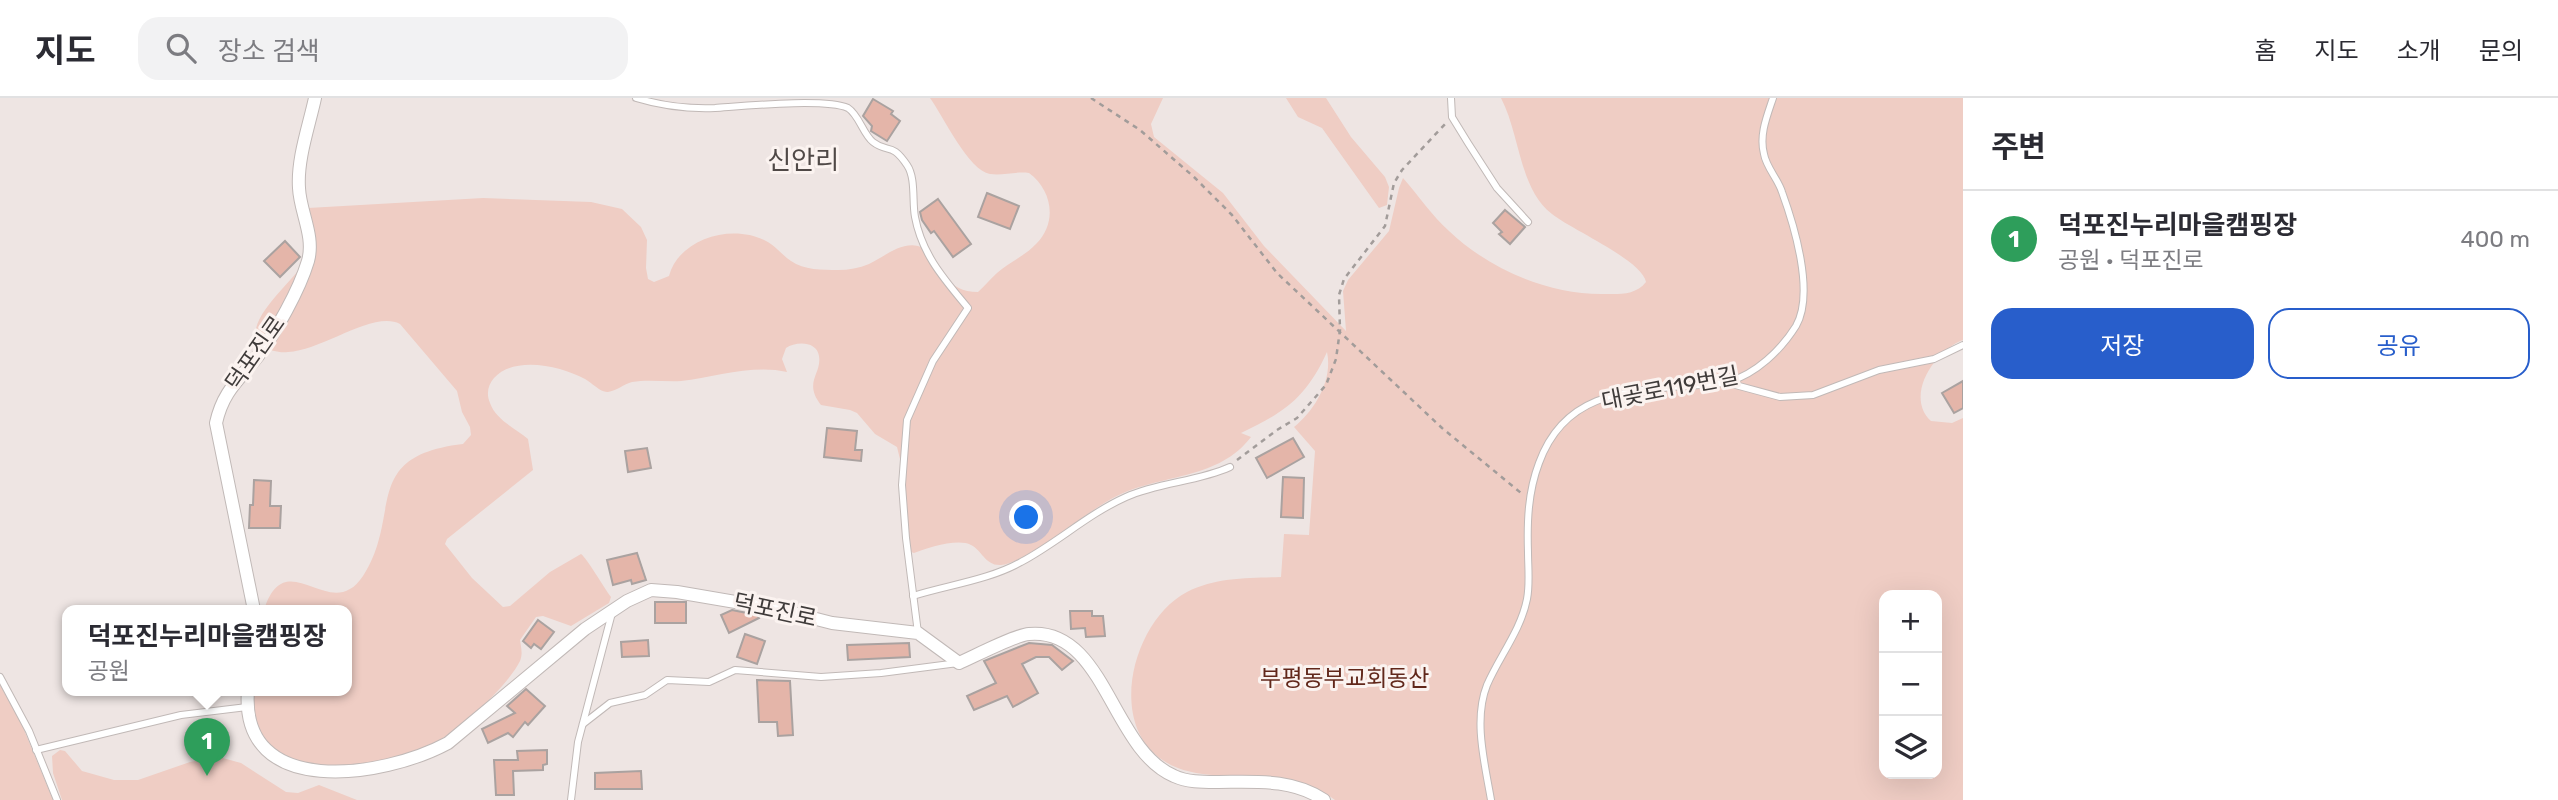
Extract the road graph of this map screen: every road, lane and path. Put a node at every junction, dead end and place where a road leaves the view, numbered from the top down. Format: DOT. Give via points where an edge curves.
graph roads {
  1 [pos="315,98"];
  2 [pos="636,98"];
  3 [pos="1091,98"];
  4 [pos="1451,98"];
  5 [pos="1773,98"];
  6 [pos="1452,117"];
  7 [pos="1528,222"];
  8 [pos="1340,330"];
  9 [pos="1963,345"];
  10 [pos="1726,383"];
  11 [pos="1230,467"];
  12 [pos="1530,499"];
  13 [pos="913,596"];
  14 [pos="253,605"];
  15 [pos="613,611"];
  16 [pos="918,633"];
  17 [pos="960,663"];
  18 [pos="0,677"];
  19 [pos="248,696"];
  20 [pos="247,707"];
  21 [pos="583,724"];
  22 [pos="36,750"];
  23 [pos="57,800"];
  24 [pos="571,800"];
  25 [pos="1324,800"];
  26 [pos="1491,800"];
  1 -- 14 [label="street, 덕포진로" via="299,174 308,260 266,343 220,404 216,423"];
  2 -- 13 [label="lane" via="667,107 834,103 850,109 874,143 897,150 910,169 924,249 968,308 933,361 906,420 902,485"];
  3 -- 8 [label="path" via="1140,130 1215,197 1277,273"];
  4 -- 6 [label="lane"];
  5 -- 10 [label="lane, 대곶로119번길" via="1763,132 1764,156 1782,190 1794,228 1801,268 1801,312 1774,353 1756,369"];
  6 -- 7 [label="lane" via="1497,188"];
  6 -- 8 [label="path" via="1402,170 1394,183 1385,226 1343,279"];
  8 -- 11 [label="path" via="1333,370 1318,397"];
  8 -- 12 [label="path" via="1442,428"];
  9 -- 10 [label="lane" via="1934,359 1879,370 1813,395 1780,397"];
  10 -- 12 [label="lane, 대곶로119번길" via="1633,390 1588,404 1549,440"];
  11 -- 13 [label="lane" via="1127,497 1004,570"];
  12 -- 26 [label="lane, 대곶로119번길" via="1526,607 1482,702 1482,741"];
  13 -- 16 [label="lane"];
  15 -- 16 [label="street, 덕포진로" via="651,590 777,609 832,623"];
  15 -- 20 [label="street, 덕포진로" via="447,743 393,764 341,773 287,766 274,759 254,736"];
  15 -- 21 [label="lane"];
  16 -- 17 [label="street, 덕포진로"];
  17 -- 21 [label="lane" via="833,677 735,670 709,682 667,680 645,695 610,703"];
  17 -- 25 [label="street" via="1027,634 1053,636 1086,660 1126,730 1163,772 1197,782 1295,786"];
  18 -- 22 [label="lane"];
  19 -- 20 [label="street, 덕포진로"];
  20 -- 22 [label="lane" via="181,715"];
  21 -- 24 [label="lane"];
  22 -- 23 [label="lane"];
}
